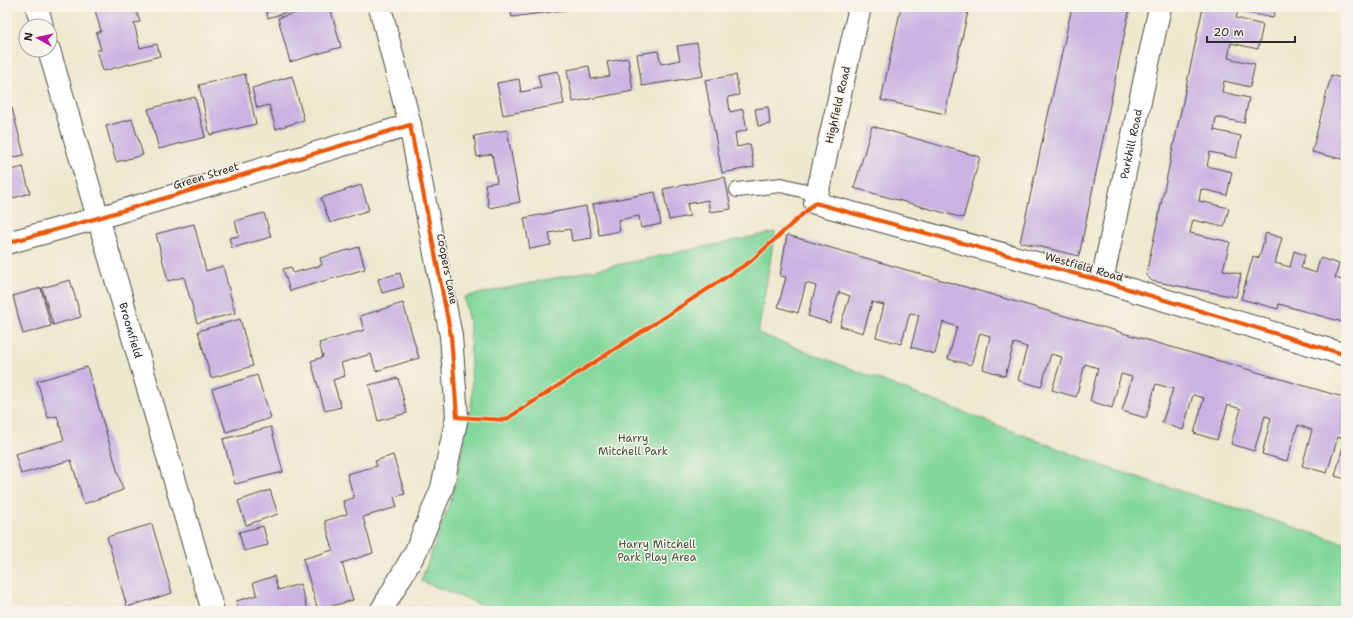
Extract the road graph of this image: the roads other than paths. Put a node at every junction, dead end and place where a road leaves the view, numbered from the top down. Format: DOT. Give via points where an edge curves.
graph roads {
  1 [pos="37,7"];
  2 [pos="380,7"];
  3 [pos="860,7"];
  4 [pos="1160,7"];
  5 [pos="40,18"];
  6 [pos="51,58"];
  7 [pos="410,126"];
  8 [pos="737,190"];
  9 [pos="817,198"];
  10 [pos="98,218"];
  11 [pos="7,243"];
  12 [pos="1102,281"];
  13 [pos="1346,355"];
  14 [pos="213,611"];
  15 [pos="381,611"];
  1 -- 5 [label="street"];
  2 -- 7 [label="street, Coopers Lane"];
  3 -- 9 [label="street, Highfield Road"];
  4 -- 12 [label="street, Parkhill Road"];
  6 -- 10 [label="street, Broomfield"];
  7 -- 10 [label="street, Green Street"];
  7 -- 15 [label="street, Coopers Lane" via="451,336 456,417 442,488 416,551"];
  8 -- 9 [label="lane" via="781,185"];
  9 -- 12 [label="street, Westfield Road"];
  10 -- 11 [label="street, Green Street"];
  10 -- 14 [label="street, Broomfield"];
  12 -- 13 [label="street, Westfield Road"];
}
